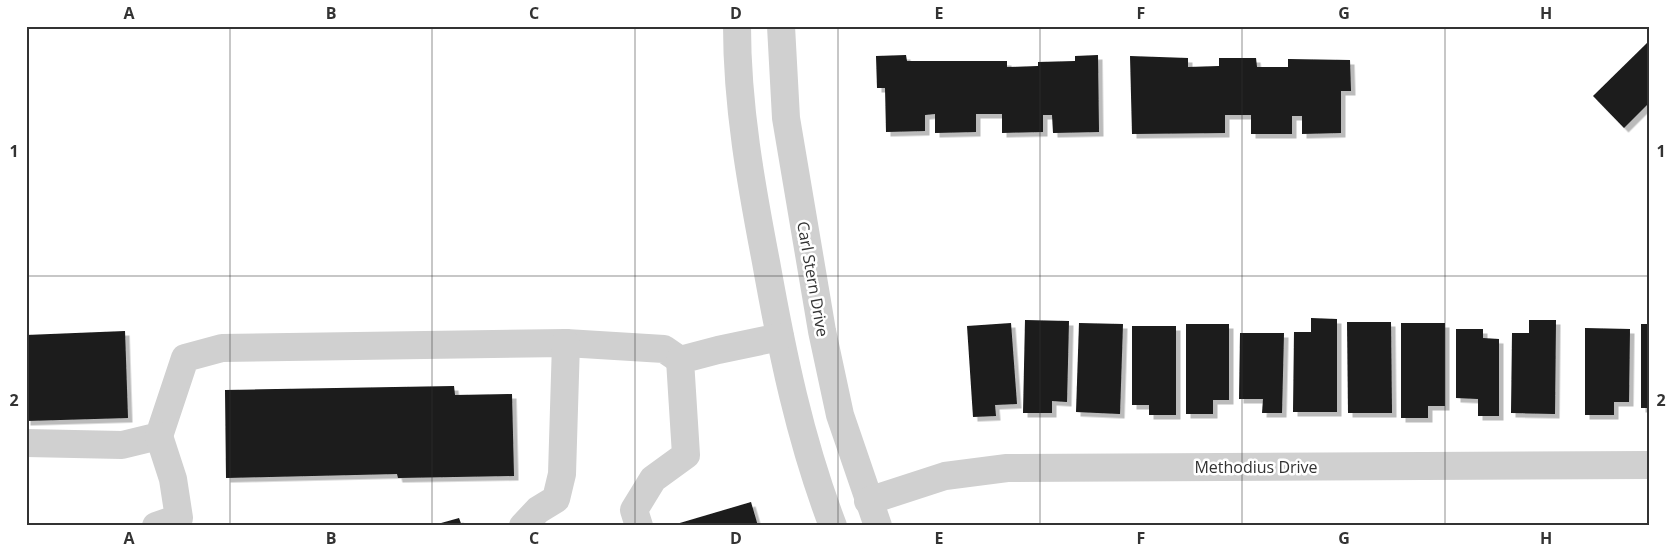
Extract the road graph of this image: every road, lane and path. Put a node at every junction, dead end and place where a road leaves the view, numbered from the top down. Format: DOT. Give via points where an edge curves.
graph roads {
  1 [pos="737,26"];
  2 [pos="781,26"];
  3 [pos="780,337"];
  4 [pos="566,343"];
  5 [pos="680,360"];
  6 [pos="159,436"];
  7 [pos="26,443"];
  8 [pos="1649,465"];
  9 [pos="873,513"];
  10 [pos="172,523"];
  11 [pos="523,526"];
  12 [pos="639,526"];
  13 [pos="833,526"];
  1 -- 3 [label="street" via="744,138"];
  2 -- 9 [label="street, Carl Stern Drive" via="786,118 822,331 840,415"];
  3 -- 5 [label="street"];
  3 -- 13 [label="street" via="795,407"];
  4 -- 5 [label="street" via="664,349"];
  4 -- 6 [label="street" via="222,348 186,358"];
  4 -- 11 [label="street" via="562,474 556,499 538,510"];
  5 -- 12 [label="street" via="686,455 653,479 634,510"];
  6 -- 7 [label="street" via="122,445"];
  6 -- 10 [label="street" via="173,479"];
  8 -- 9 [label="street, Methodius Drive" via="1006,468 945,476"];
}
